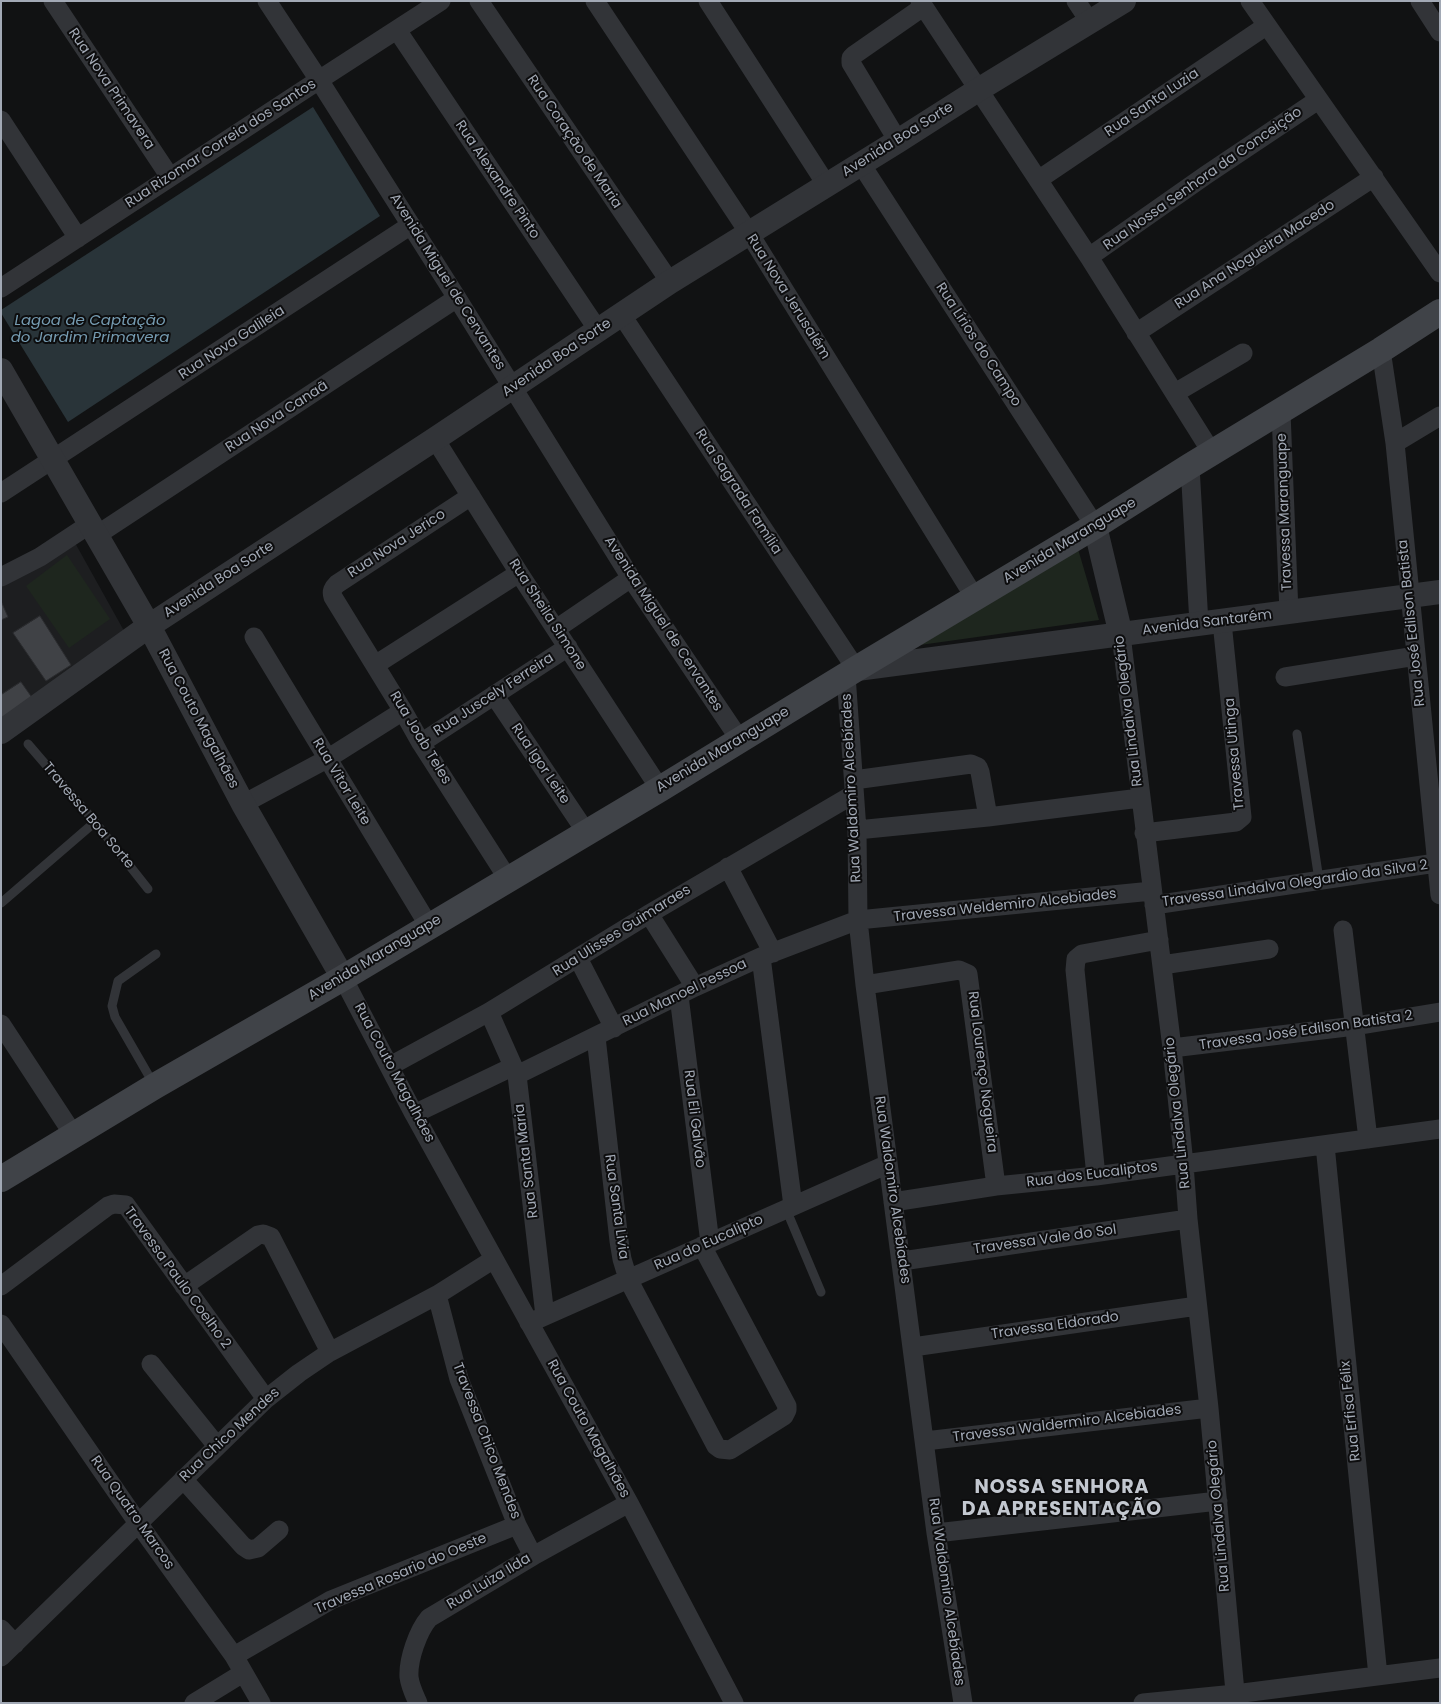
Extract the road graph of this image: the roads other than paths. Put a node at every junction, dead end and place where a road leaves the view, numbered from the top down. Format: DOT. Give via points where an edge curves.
graph roads {
  1 [pos="53,1"];
  2 [pos="267,1"];
  3 [pos="441,1"];
  4 [pos="479,1"];
  5 [pos="708,1"];
  6 [pos="1076,1"];
  7 [pos="1124,1"];
  8 [pos="1250,1"];
  9 [pos="1420,1"];
  10 [pos="596,2"];
  11 [pos="922,4"];
  12 [pos="1090,22"];
  13 [pos="1266,26"];
  14 [pos="397,30"];
  15 [pos="1440,32"];
  16 [pos="318,80"];
  17 [pos="978,90"];
  18 [pos="1318,100"];
  19 [pos="1,120"];
  20 [pos="898,141"];
  21 [pos="861,164"];
  22 [pos="170,177"];
  23 [pos="1374,177"];
  24 [pos="1038,180"];
  25 [pos="826,184"];
  26 [pos="411,225"];
  27 [pos="749,233"];
  28 [pos="78,238"];
  29 [pos="1089,257"];
  30 [pos="1440,273"];
  31 [pos="670,282"];
  32 [pos="1,288"];
  33 [pos="458,298"];
  34 [pos="1440,312"];
  35 [pos="621,314"];
  36 [pos="598,330"];
  37 [pos="1136,333"];
  38 [pos="1381,350"];
  39 [pos="1244,353"];
  40 [pos="1,370"];
  41 [pos="513,388"];
  42 [pos="1174,393"];
  43 [pos="1281,412"];
  44 [pos="1440,416"];
  45 [pos="435,439"];
  46 [pos="1395,443"];
  47 [pos="1212,453"];
  48 [pos="54,460"];
  49 [pos="1190,466"];
  50 [pos="1,493"];
  51 [pos="471,496"];
  52 [pos="1095,526"];
  53 [pos="94,530"];
  54 [pos="519,573"];
  55 [pos="1,577"];
  56 [pos="631,578"];
  57 [pos="1440,592"];
  58 [pos="1409,595"];
  59 [pos="332,597"];
  60 [pos="975,598"];
  61 [pos="1289,612"];
  62 [pos="1210,623"];
  63 [pos="148,626"];
  64 [pos="556,629"];
  65 [pos="1121,635"];
  66 [pos="254,637"];
  67 [pos="568,647"];
  68 [pos="1416,656"];
  69 [pos="375,664"];
  70 [pos="851,672"];
  71 [pos="1285,677"];
  72 [pos="494,695"];
  73 [pos="403,711"];
  74 [pos="1,732"];
  75 [pos="1296,734"];
  76 [pos="740,740"];
  77 [pos="421,743"];
  78 [pos="28,744"];
  79 [pos="327,759"];
  80 [pos="854,787"];
  81 [pos="660,789"];
  82 [pos="1140,798"];
  83 [pos="243,804"];
  84 [pos="988,817"];
  85 [pos="95,822"];
  86 [pos="857,830"];
  87 [pos="586,832"];
  88 [pos="1144,833"];
  89 [pos="1437,857"];
  90 [pos="728,867"];
  91 [pos="508,879"];
  92 [pos="1318,880"];
  93 [pos="148,889"];
  94 [pos="1440,895"];
  95 [pos="1153,898"];
  96 [pos="1,903"];
  97 [pos="649,914"];
  98 [pos="858,920"];
  99 [pos="429,926"];
  100 [pos="1343,930"];
  101 [pos="1158,940"];
  102 [pos="1269,949"];
  103 [pos="156,954"];
  104 [pos="767,955"];
  105 [pos="578,958"];
  106 [pos="1162,965"];
  107 [pos="343,978"];
  108 [pos="864,985"];
  109 [pos="687,992"];
  110 [pos="489,1012"];
  111 [pos="1440,1012"];
  112 [pos="1,1024"];
  113 [pos="1355,1026"];
  114 [pos="614,1028"];
  115 [pos="596,1037"];
  116 [pos="1172,1048"];
  117 [pos="390,1066"];
  118 [pos="515,1071"];
  119 [pos="155,1086"];
  120 [pos="414,1114"];
  121 [pos="1440,1129"];
  122 [pos="73,1134"];
  123 [pos="1368,1139"];
  124 [pos="1325,1145"];
  125 [pos="888,1164"];
  126 [pos="1184,1164"];
  127 [pos="1096,1176"];
  128 [pos="1,1179"];
  129 [pos="996,1186"];
  130 [pos="893,1202"];
  131 [pos="790,1207"];
  132 [pos="1188,1219"];
  133 [pos="706,1245"];
  134 [pos="494,1259"];
  135 [pos="902,1261"];
  136 [pos="628,1279"];
  137 [pos="1,1286"];
  138 [pos="184,1286"];
  139 [pos="821,1292"];
  140 [pos="437,1295"];
  141 [pos="1197,1306"];
  142 [pos="537,1319"];
  143 [pos="1,1324"];
  144 [pos="7,1345"];
  145 [pos="913,1347"];
  146 [pos="330,1352"];
  147 [pos="151,1364"];
  148 [pos="266,1399"];
  149 [pos="1209,1408"];
  150 [pos="925,1441"];
  151 [pos="217,1446"];
  152 [pos="716,1446"];
  153 [pos="184,1479"];
  154 [pos="1218,1501"];
  155 [pos="629,1503"];
  156 [pos="138,1523"];
  157 [pos="517,1526"];
  158 [pos="279,1530"];
  159 [pos="936,1533"];
  160 [pos="533,1556"];
  161 [pos="1,1629"];
  162 [pos="15,1644"];
  163 [pos="234,1656"];
  164 [pos="1,1657"];
  165 [pos="1440,1668"];
  166 [pos="243,1673"];
  167 [pos="1378,1676"];
  168 [pos="1236,1699"];
  169 [pos="194,1703"];
  170 [pos="261,1703"];
  171 [pos="418,1703"];
  172 [pos="734,1703"];
  173 [pos="963,1703"];
  174 [pos="1143,1703"];
  1 -- 22 [label="street, Rua Nova Primavera"];
  2 -- 16 [label="street, Avenida Miguel de Cervantes"];
  3 -- 14 [label="street, Rua Rizomar Correia dos Santos"];
  4 -- 31 [label="street, Rua Coração de Maria"];
  5 -- 25 [label="street"];
  6 -- 12 [label="street"];
  7 -- 12 [label="street, Avenida Boa Sorte"];
  8 -- 13 [label="street"];
  9 -- 15 [label="street"];
  10 -- 27 [label="street, Rua Nova Jerusalém"];
  11 -- 17 [label="street"];
  11 -- 20 [label="street" via="851,58"];
  12 -- 17 [label="street, Avenida Boa Sorte"];
  13 -- 18 [label="street"];
  13 -- 24 [label="street, Rua Santa Luzia"];
  14 -- 16 [label="street, Rua Rizomar Correia dos Santos"];
  14 -- 36 [label="street, Rua Alexandre Pinto"];
  16 -- 22 [label="street, Rua Rizomar Correia dos Santos"];
  16 -- 26 [label="street, Avenida Miguel de Cervantes"];
  17 -- 20 [label="street, Avenida Boa Sorte"];
  17 -- 24 [label="street"];
  18 -- 23 [label="street"];
  18 -- 29 [label="street, Rua Nossa Senhora da Conceição"];
  19 -- 28 [label="street"];
  20 -- 21 [label="street, Avenida Boa Sorte"];
  21 -- 25 [label="street, Avenida Boa Sorte"];
  21 -- 52 [label="street, Rua Lírios do Campo"];
  22 -- 28 [label="street, Rua Rizomar Correia dos Santos"];
  23 -- 30 [label="street"];
  23 -- 37 [label="street, Rua Ana Nogueira Macedo"];
  24 -- 29 [label="street"];
  25 -- 27 [label="street, Avenida Boa Sorte"];
  26 -- 33 [label="street, Avenida Miguel de Cervantes"];
  26 -- 48 [label="street, Rua Nova Galileia"];
  27 -- 31 [label="street, Avenida Boa Sorte"];
  27 -- 60 [label="street, Rua Nova Jerusalém"];
  28 -- 32 [label="street, Rua Rizomar Correia dos Santos"];
  29 -- 37 [label="street"];
  31 -- 35 [label="street, Avenida Boa Sorte"];
  33 -- 41 [label="street, Avenida Miguel de Cervantes"];
  33 -- 53 [label="street, Rua Nova Canaã"];
  34 -- 38 [label="main road, Avenida Maranguape"];
  35 -- 36 [label="street, Avenida Boa Sorte"];
  35 -- 70 [label="street, Rua Sagrada Família"];
  36 -- 41 [label="street, Avenida Boa Sorte"];
  37 -- 42 [label="street"];
  38 -- 43 [label="main road, Avenida Maranguape"];
  38 -- 46 [label="street, Rua José Edilson Batista"];
  39 -- 42 [label="street"];
  40 -- 48 [label="street, Rua Couto Magalhães"];
  41 -- 45 [label="street, Avenida Boa Sorte"];
  41 -- 56 [label="street, Avenida Miguel de Cervantes"];
  42 -- 47 [label="street"];
  43 -- 47 [label="main road, Avenida Maranguape"];
  43 -- 61 [label="street, Travessa Maranguape"];
  44 -- 46 [label="street"];
  45 -- 51 [label="street, Rua Sheila Simone"];
  45 -- 63 [label="street, Avenida Boa Sorte"];
  46 -- 58 [label="street, Rua José Edilson Batista"];
  47 -- 49 [label="main road, Avenida Maranguape"];
  48 -- 50 [label="street, Rua Nova Galileia"];
  48 -- 53 [label="street, Rua Couto Magalhães"];
  49 -- 52 [label="main road, Avenida Maranguape"];
  49 -- 62 [label="street"];
  51 -- 54 [label="street, Rua Sheila Simone"];
  51 -- 59 [label="street, Rua Nova Jerico" via="337,584"];
  52 -- 60 [label="main road, Avenida Maranguape"];
  52 -- 65 [label="street, Rua Lindalva Olegário"];
  53 -- 55 [label="street, Rua Nova Canaã"];
  53 -- 63 [label="street, Rua Couto Magalhães"];
  54 -- 64 [label="street, Rua Sheila Simone"];
  54 -- 69 [label="street"];
  56 -- 64 [label="street"];
  56 -- 76 [label="street, Avenida Miguel de Cervantes"];
  57 -- 58 [label="street, Avenida Santarém"];
  58 -- 61 [label="street, Avenida Santarém"];
  58 -- 68 [label="street, Rua José Edilson Batista"];
  59 -- 69 [label="street, Rua Joab Teles"];
  60 -- 70 [label="main road, Avenida Maranguape"];
  61 -- 62 [label="street, Avenida Santarém"];
  62 -- 65 [label="street, Avenida Santarém"];
  62 -- 88 [label="street, Travessa Utinga" via="1242,817 1236,822"];
  63 -- 74 [label="street, Avenida Boa Sorte"];
  63 -- 83 [label="street, Rua Couto Magalhães"];
  64 -- 67 [label="street, Rua Sheila Simone"];
  65 -- 70 [label="street, Avenida Santarém"];
  65 -- 82 [label="street, Rua Lindalva Olegário"];
  66 -- 79 [label="street, Rua Vitor Leite"];
  67 -- 72 [label="street, Rua Juscely Ferreira"];
  67 -- 81 [label="street, Rua Sheila Simone"];
  68 -- 71 [label="street"];
  68 -- 89 [label="street, Rua José Edilson Batista"];
  69 -- 73 [label="street, Rua Joab Teles"];
  70 -- 76 [label="main road, Avenida Maranguape"];
  70 -- 80 [label="street, Rua Waldomiro Alcebíades"];
  72 -- 77 [label="street, Rua Juscely Ferreira"];
  72 -- 87 [label="street, Rua Igor Leite"];
  73 -- 77 [label="street, Rua Joab Teles"];
  73 -- 79 [label="street"];
  75 -- 92 [label="lane"];
  76 -- 81 [label="main road, Avenida Maranguape"];
  77 -- 91 [label="street, Rua Joab Teles"];
  78 -- 85 [label="lane, Travessa Boa Sorte"];
  79 -- 83 [label="street"];
  79 -- 99 [label="street, Rua Vitor Leite"];
  80 -- 84 [label="street" via="971,764 980,772"];
  80 -- 86 [label="street, Rua Waldomiro Alcebíades"];
  80 -- 90 [label="street, Rua Ulisses Guimaraes"];
  81 -- 87 [label="main road, Avenida Maranguape"];
  82 -- 84 [label="street"];
  82 -- 88 [label="street, Rua Lindalva Olegário"];
  83 -- 107 [label="street, Rua Couto Magalhães"];
  84 -- 86 [label="street"];
  85 -- 93 [label="lane, Travessa Boa Sorte"];
  85 -- 96 [label="lane"];
  86 -- 98 [label="street, Rua Waldomiro Alcebíades"];
  87 -- 91 [label="main road, Avenida Maranguape"];
  88 -- 95 [label="street, Rua Lindalva Olegário"];
  89 -- 92 [label="street, Travessa Lindalva Olegardio da Silva 2"];
  89 -- 94 [label="street, Rua José Edilson Batista"];
  90 -- 97 [label="street, Rua Ulisses Guimaraes"];
  90 -- 104 [label="street"];
  91 -- 99 [label="main road, Avenida Maranguape"];
  92 -- 95 [label="street, Travessa Lindalva Olegardio da Silva 2"];
  95 -- 98 [label="street, Travessa Weldemiro Alcebiades"];
  95 -- 101 [label="street, Rua Lindalva Olegário"];
  97 -- 105 [label="street, Rua Ulisses Guimaraes"];
  97 -- 109 [label="street, Rua Eli Galvão"];
  98 -- 104 [label="street, Rua Manoel Pessoa"];
  98 -- 108 [label="street, Rua Waldomiro Alcebíades"];
  99 -- 107 [label="main road, Avenida Maranguape"];
  100 -- 113 [label="street"];
  101 -- 106 [label="street, Rua Lindalva Olegário"];
  101 -- 127 [label="street" via="1082,954 1076,959"];
  102 -- 106 [label="street"];
  103 -- 119 [label="lane" via="118,981 112,1006"];
  104 -- 109 [label="street, Rua Manoel Pessoa"];
  104 -- 131 [label="street"];
  105 -- 110 [label="street, Rua Ulisses Guimaraes"];
  105 -- 114 [label="street"];
  106 -- 116 [label="street, Rua Lindalva Olegário"];
  107 -- 117 [label="street, Rua Couto Magalhães"];
  107 -- 119 [label="main road, Avenida Maranguape"];
  108 -- 125 [label="street, Rua Waldomiro Alcebíades"];
  108 -- 129 [label="street, Rua Lourenço Nogueira" via="959,970 968,974"];
  109 -- 114 [label="street, Rua Manoel Pessoa"];
  109 -- 133 [label="street, Rua Eli Galvão"];
  110 -- 117 [label="street, Rua Ulisses Guimaraes"];
  110 -- 118 [label="street, Rua Santa Maria"];
  111 -- 113 [label="street, Travessa José Edilson Batista 2"];
  112 -- 122 [label="street"];
  113 -- 116 [label="street, Travessa José Edilson Batista 2"];
  113 -- 123 [label="street"];
  114 -- 115 [label="street, Rua Manoel Pessoa"];
  115 -- 118 [label="street, Rua Manoel Pessoa"];
  115 -- 136 [label="street, Rua Santa Livia" via="619,1241"];
  116 -- 126 [label="street, Rua Lindalva Olegário"];
  117 -- 120 [label="street, Rua Couto Magalhães"];
  118 -- 120 [label="street, Rua Manoel Pessoa"];
  118 -- 142 [label="street, Rua Santa Maria"];
  119 -- 122 [label="main road, Avenida Maranguape"];
  120 -- 134 [label="street, Rua Couto Magalhães"];
  121 -- 123 [label="street, Rua dos Eucaliptos"];
  122 -- 128 [label="main road, Avenida Maranguape"];
  123 -- 124 [label="street, Rua dos Eucaliptos"];
  124 -- 126 [label="street, Rua dos Eucaliptos"];
  124 -- 167 [label="street, Rua Erfisa Félix"];
  125 -- 130 [label="street, Rua Waldomiro Alcebíades"];
  125 -- 131 [label="street, Rua do Eucalipto"];
  126 -- 127 [label="street, Rua dos Eucaliptos"];
  126 -- 132 [label="street, Rua Lindalva Olegário"];
  127 -- 129 [label="street, Rua dos Eucaliptos"];
  129 -- 130 [label="street, Rua dos Eucaliptos"];
  130 -- 135 [label="street, Rua Waldomiro Alcebíades"];
  131 -- 133 [label="street, Rua do Eucalipto"];
  131 -- 139 [label="lane"];
  132 -- 135 [label="street, Travessa Vale do Sol"];
  132 -- 141 [label="street, Rua Lindalva Olegário"];
  133 -- 136 [label="street, Rua do Eucalipto"];
  133 -- 152 [label="street, Rua Eli Galvão" via="787,1406 784,1416 730,1450"];
  134 -- 140 [label="street, Rua Chico Mendes"];
  134 -- 142 [label="street, Rua Couto Magalhães"];
  135 -- 145 [label="street, Rua Waldomiro Alcebíades"];
  136 -- 142 [label="street, Rua do Eucalipto"];
  136 -- 152 [label="street, Rua Santa Livia"];
  137 -- 138 [label="street, Travessa Paulo Coelho 2" via="108,1206 121,1204 126,1205"];
  138 -- 146 [label="street" via="258,1235 266,1235 271,1238"];
  138 -- 148 [label="street, Travessa Paulo Coelho 2"];
  140 -- 146 [label="street, Rua Chico Mendes"];
  140 -- 157 [label="street, Travessa Chico Mendes" via="459,1379"];
  141 -- 145 [label="street, Travessa Eldorado"];
  141 -- 149 [label="street, Rua Lindalva Olegário"];
  142 -- 155 [label="street, Rua Couto Magalhães"];
  143 -- 144 [label="street, Rua Quatro Marcos"];
  144 -- 156 [label="street, Rua Quatro Marcos"];
  145 -- 150 [label="street, Rua Waldomiro Alcebíades"];
  146 -- 148 [label="street, Rua Chico Mendes"];
  147 -- 151 [label="street"];
  148 -- 151 [label="street, Rua Chico Mendes"];
  149 -- 150 [label="street, Travessa Waldermiro Alcebiades"];
  149 -- 154 [label="street, Rua Lindalva Olegário"];
  150 -- 159 [label="street, Rua Waldomiro Alcebíades"];
  151 -- 153 [label="street, Rua Chico Mendes"];
  153 -- 156 [label="street, Rua Chico Mendes"];
  153 -- 158 [label="street" via="249,1550 258,1548"];
  154 -- 159 [label="street"];
  154 -- 168 [label="street, Rua Lindalva Olegário"];
  155 -- 160 [label="street, Rua Luiza Ilda"];
  155 -- 172 [label="street, Rua Couto Magalhães"];
  156 -- 162 [label="street, Rua Chico Mendes"];
  156 -- 163 [label="street, Rua Quatro Marcos"];
  157 -- 160 [label="street, Travessa Chico Mendes"];
  157 -- 163 [label="street, Travessa Rosario do Oeste" via="331,1600"];
  159 -- 173 [label="street, Rua Waldomiro Alcebíades"];
  160 -- 171 [label="street, Rua Luiza Ilda" via="429,1618 420,1628 409,1676"];
  161 -- 162 [label="street"];
  162 -- 164 [label="street, Rua Chico Mendes"];
  163 -- 166 [label="street, Rua Quatro Marcos"];
  165 -- 167 [label="street"];
  166 -- 169 [label="street"];
  166 -- 170 [label="street, Rua Quatro Marcos"];
  167 -- 168 [label="street"];
  168 -- 174 [label="street"];
}
